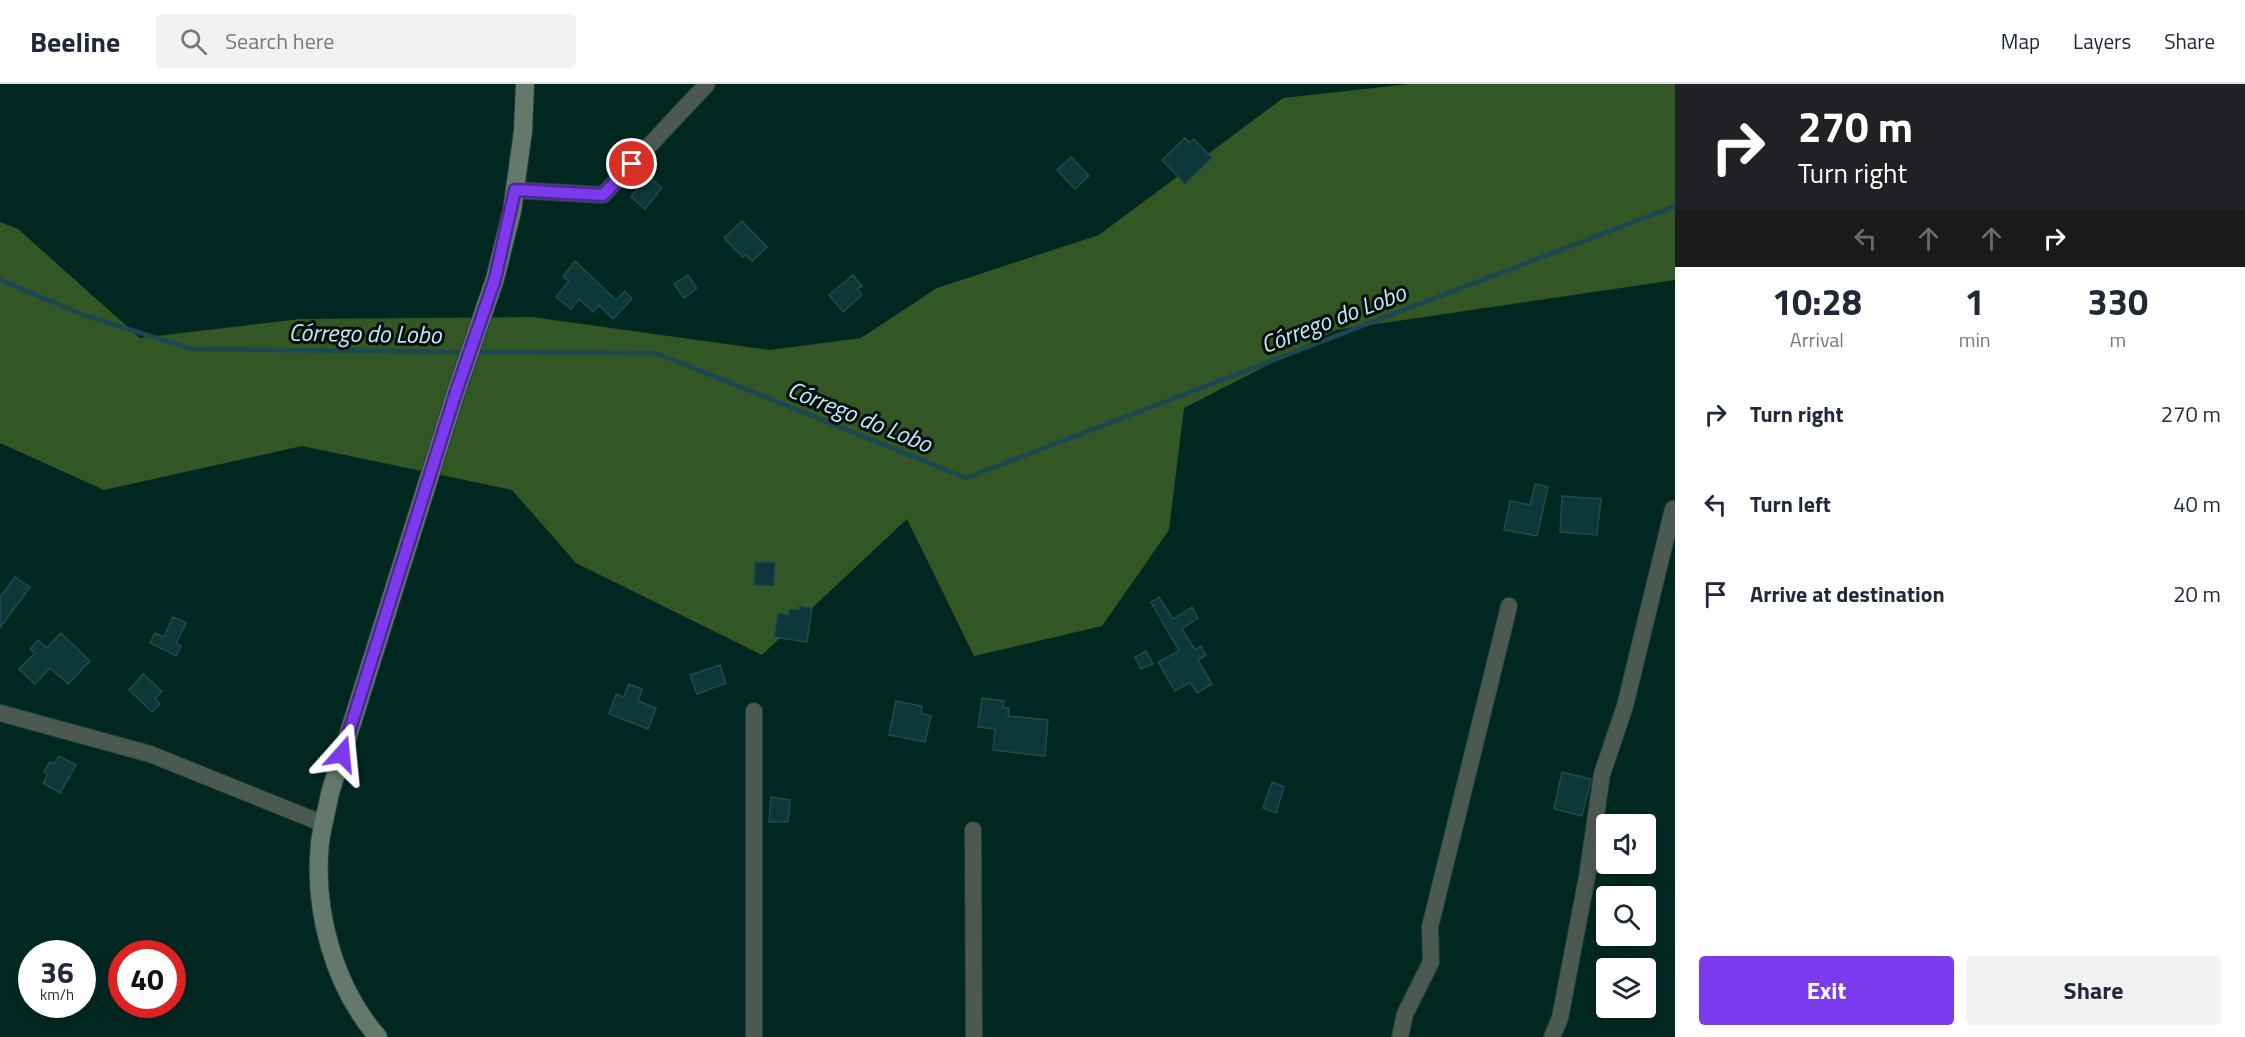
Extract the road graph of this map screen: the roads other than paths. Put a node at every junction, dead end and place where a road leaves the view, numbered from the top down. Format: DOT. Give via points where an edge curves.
graph roads {
  1 [pos="525,84"];
  2 [pos="707,84"];
  3 [pos="515,190"];
  4 [pos="1673,509"];
  5 [pos="1509,606"];
  6 [pos="754,711"];
  7 [pos="0,713"];
  8 [pos="324,824"];
  9 [pos="973,830"];
  10 [pos="378,1037"];
  11 [pos="754,1037"];
  12 [pos="974,1037"];
  13 [pos="1400,1037"];
  14 [pos="1552,1037"];
  1 -- 3 [label="street"];
  2 -- 3 [label="street" via="603,195"];
  3 -- 8 [label="street" via="495,279 336,772"];
  4 -- 14 [label="street" via="1624,706 1602,774 1569,971 1560,1018"];
  5 -- 13 [label="street" via="1430,927 1431,962 1405,1014"];
  6 -- 11 [label="street"];
  7 -- 8 [label="street" via="150,754"];
  8 -- 10 [label="street" via="320,844 325,929 352,1002"];
  9 -- 12 [label="street"];
}
